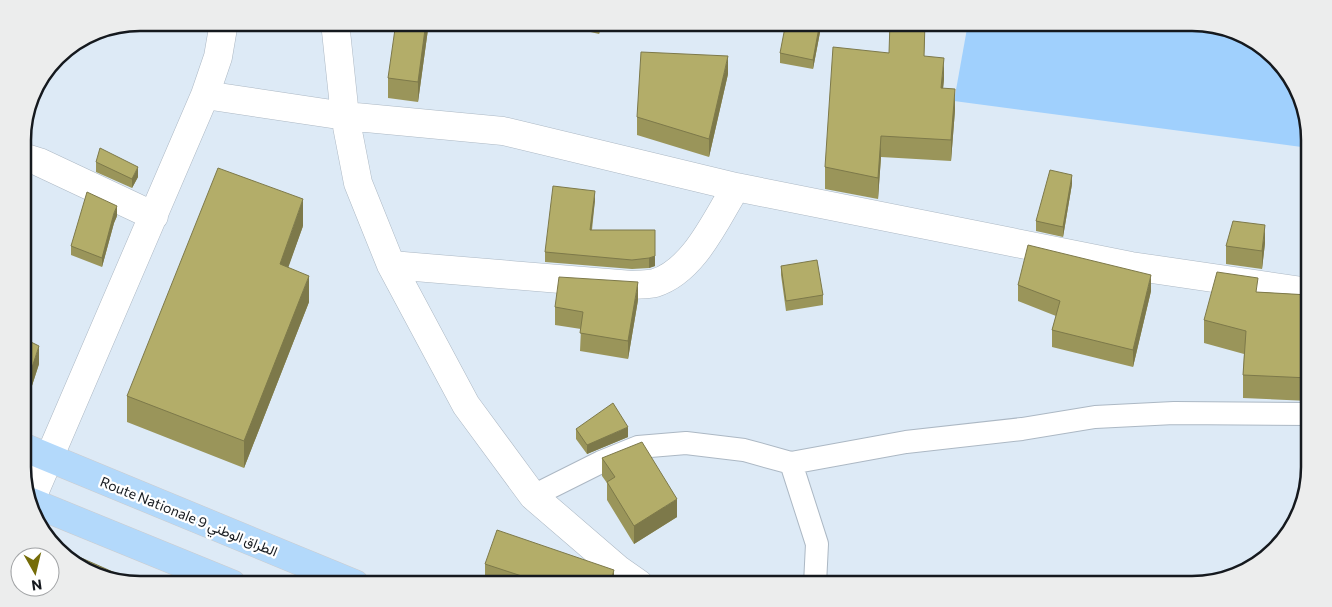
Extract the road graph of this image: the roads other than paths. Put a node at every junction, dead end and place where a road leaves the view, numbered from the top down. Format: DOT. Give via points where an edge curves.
graph roads {
  1 [pos="222,31"];
  2 [pos="336,31"];
  3 [pos="205,96"];
  4 [pos="345,116"];
  5 [pos="31,160"];
  6 [pos="736,187"];
  7 [pos="154,216"];
  8 [pos="391,265"];
  9 [pos="1301,291"];
  10 [pos="1301,414"];
  11 [pos="31,450"];
  12 [pos="50,458"];
  13 [pos="791,463"];
  14 [pos="35,493"];
  15 [pos="533,496"];
  16 [pos="38,504"];
  17 [pos="213,576"];
  18 [pos="336,576"];
  19 [pos="628,576"];
  20 [pos="815,576"];
  1 -- 3 [label="street"];
  2 -- 4 [label="street"];
  3 -- 4 [label="street"];
  3 -- 7 [label="street"];
  4 -- 6 [label="street" via="503,131"];
  4 -- 8 [label="street" via="358,183"];
  5 -- 7 [label="street"];
  6 -- 8 [label="street" via="697,250 678,271 654,283 622,284"];
  6 -- 9 [label="street" via="1132,266"];
  7 -- 12 [label="street"];
  8 -- 15 [label="street" via="466,405"];
  10 -- 13 [label="lane" via="1174,413 1096,418 906,442"];
  11 -- 12 [label="main road, Route Nationale الطراق الوطني 9"];
  12 -- 14 [label="street"];
  12 -- 18 [label="main road, Route Nationale الطراق الوطني 9"];
  13 -- 15 [label="lane" via="744,450 686,443 638,447"];
  13 -- 20 [label="lane" via="817,544"];
  15 -- 19 [label="street"];
  16 -- 17 [label="main road"];
}
